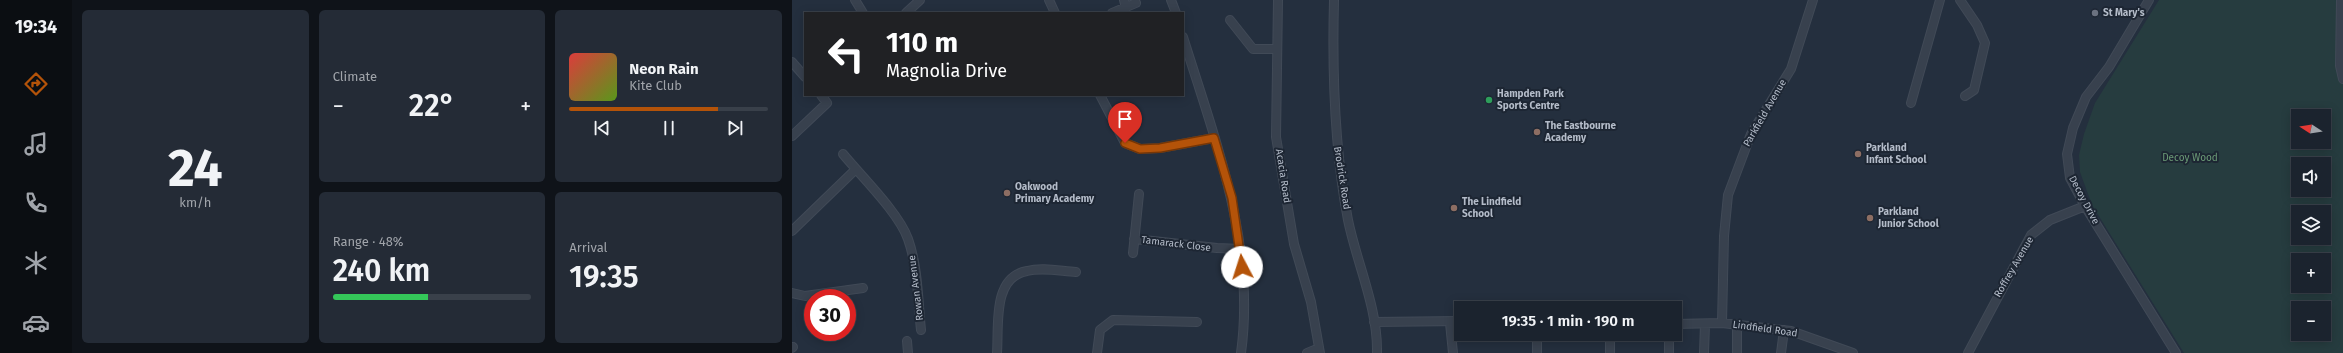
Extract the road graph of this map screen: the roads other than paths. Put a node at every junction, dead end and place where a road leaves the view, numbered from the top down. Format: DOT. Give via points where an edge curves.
graph roads {
  1 [pos="855,0"];
  2 [pos="920,0"];
  3 [pos="1050,0"];
  4 [pos="1171,0"];
  5 [pos="1278,0"];
  6 [pos="1334,0"];
  7 [pos="1813,0"];
  8 [pos="1940,0"];
  9 [pos="1960,0"];
  10 [pos="2149,0"];
  11 [pos="2341,0"];
  12 [pos="1136,3"];
  13 [pos="1125,4"];
  14 [pos="862,12"];
  15 [pos="907,12"];
  16 [pos="1055,12"];
  17 [pos="1113,12"];
  18 [pos="1176,12"];
  19 [pos="1230,20"];
  20 [pos="1184,40"];
  21 [pos="1276,49"];
  22 [pos="792,62"];
  23 [pos="804,76"];
  24 [pos="2343,79"];
  25 [pos="821,96"];
  26 [pos="1101,96"];
  27 [pos="1965,96"];
  28 [pos="1911,103"];
  29 [pos="792,136"];
  30 [pos="1214,138"];
  31 [pos="843,154"];
  32 [pos="856,169"];
  33 [pos="1139,194"];
  34 [pos="2085,206"];
  35 [pos="792,231"];
  36 [pos="1134,239"];
  37 [pos="1241,248"];
  38 [pos="1133,253"];
  39 [pos="1076,272"];
  40 [pos="863,288"];
  41 [pos="792,293"];
  42 [pos="1197,322"];
  43 [pos="1374,322"];
  44 [pos="1454,322"];
  45 [pos="1450,323"];
  46 [pos="1722,323"];
  47 [pos="1682,324"];
  48 [pos="1705,324"];
  49 [pos="1737,325"];
  50 [pos="921,330"];
  51 [pos="1784,330"];
  52 [pos="907,340"];
  53 [pos="1537,341"];
  54 [pos="1610,341"];
  55 [pos="1670,341"];
  56 [pos="1320,351"];
  57 [pos="908,353"];
  58 [pos="997,353"];
  59 [pos="1097,353"];
  60 [pos="1241,353"];
  61 [pos="1307,353"];
  62 [pos="1377,353"];
  63 [pos="1452,353"];
  64 [pos="1537,353"];
  65 [pos="1610,353"];
  66 [pos="1669,353"];
  67 [pos="1704,353"];
  68 [pos="1737,353"];
  69 [pos="1781,353"];
  70 [pos="1853,353"];
  71 [pos="1968,353"];
  72 [pos="2176,353"];
  1 -- 14 [label="street"];
  2 -- 15 [label="street"];
  3 -- 16 [label="street"];
  4 -- 18 [label="street"];
  5 -- 21 [label="street, Acacia Road"];
  6 -- 43 [label="street, Brodrick Road" via="1332,89 1337,152 1349,222"];
  7 -- 46 [label="street, Parkfield Avenue" via="1791,69 1751,134 1728,195 1724,236"];
  8 -- 28 [label="street"];
  9 -- 27 [label="street" via="1977,25 1985,43 1974,90"];
  10 -- 34 [label="street, Decoy Drive" via="2109,67 2086,97 2073,128 2067,154 2070,178"];
  11 -- 24 [label="street" via="2340,66"];
  12 -- 13 [label="street"];
  13 -- 17 [label="street"];
  19 -- 21 [label="street" via="1253,49"];
  20 -- 30 [label="street"];
  21 -- 56 [label="street, Acacia Road" via="1276,137 1294,244 1311,302"];
  22 -- 23 [label="street"];
  25 -- 29 [label="street" via="827,103"];
  26 -- 30 [label="street" via="1125,143 1140,149"];
  30 -- 37 [label="street" via="1232,198"];
  31 -- 32 [label="street, Rowan Avenue"];
  32 -- 35 [label="street"];
  32 -- 50 [label="street, Rowan Avenue" via="872,185 908,237 913,254"];
  33 -- 36 [label="street, Tamarack Close"];
  34 -- 71 [label="street, Roffrey Avenue" via="2050,220 2030,235"];
  34 -- 72 [label="street, Decoy Drive"];
  36 -- 37 [label="street, Tamarack Close" via="1210,248"];
  36 -- 38 [label="street, Tamarack Close"];
  37 -- 60 [label="street" via="1244,302"];
  39 -- 58 [label="street" via="1027,270 1008,282 1001,298"];
  40 -- 41 [label="street" via="805,296"];
  42 -- 59 [label="street" via="1113,320 1100,330"];
  43 -- 45 [label="street"];
  43 -- 62 [label="street, Brodrick Road"];
  44 -- 45 [label="street"];
  45 -- 63 [label="street"];
  46 -- 48 [label="street, Lindfield Road"];
  46 -- 49 [label="street, Lindfield Road"];
  47 -- 48 [label="street, Lindfield Road"];
  48 -- 67 [label="street"];
  49 -- 51 [label="street, Lindfield Road"];
  49 -- 68 [label="street"];
  51 -- 69 [label="street"];
  51 -- 70 [label="street, Lindfield Road"];
  52 -- 57 [label="street"];
  53 -- 64 [label="street"];
  54 -- 65 [label="street"];
  55 -- 66 [label="street"];
  56 -- 61 [label="street, Acacia Road"];
}
